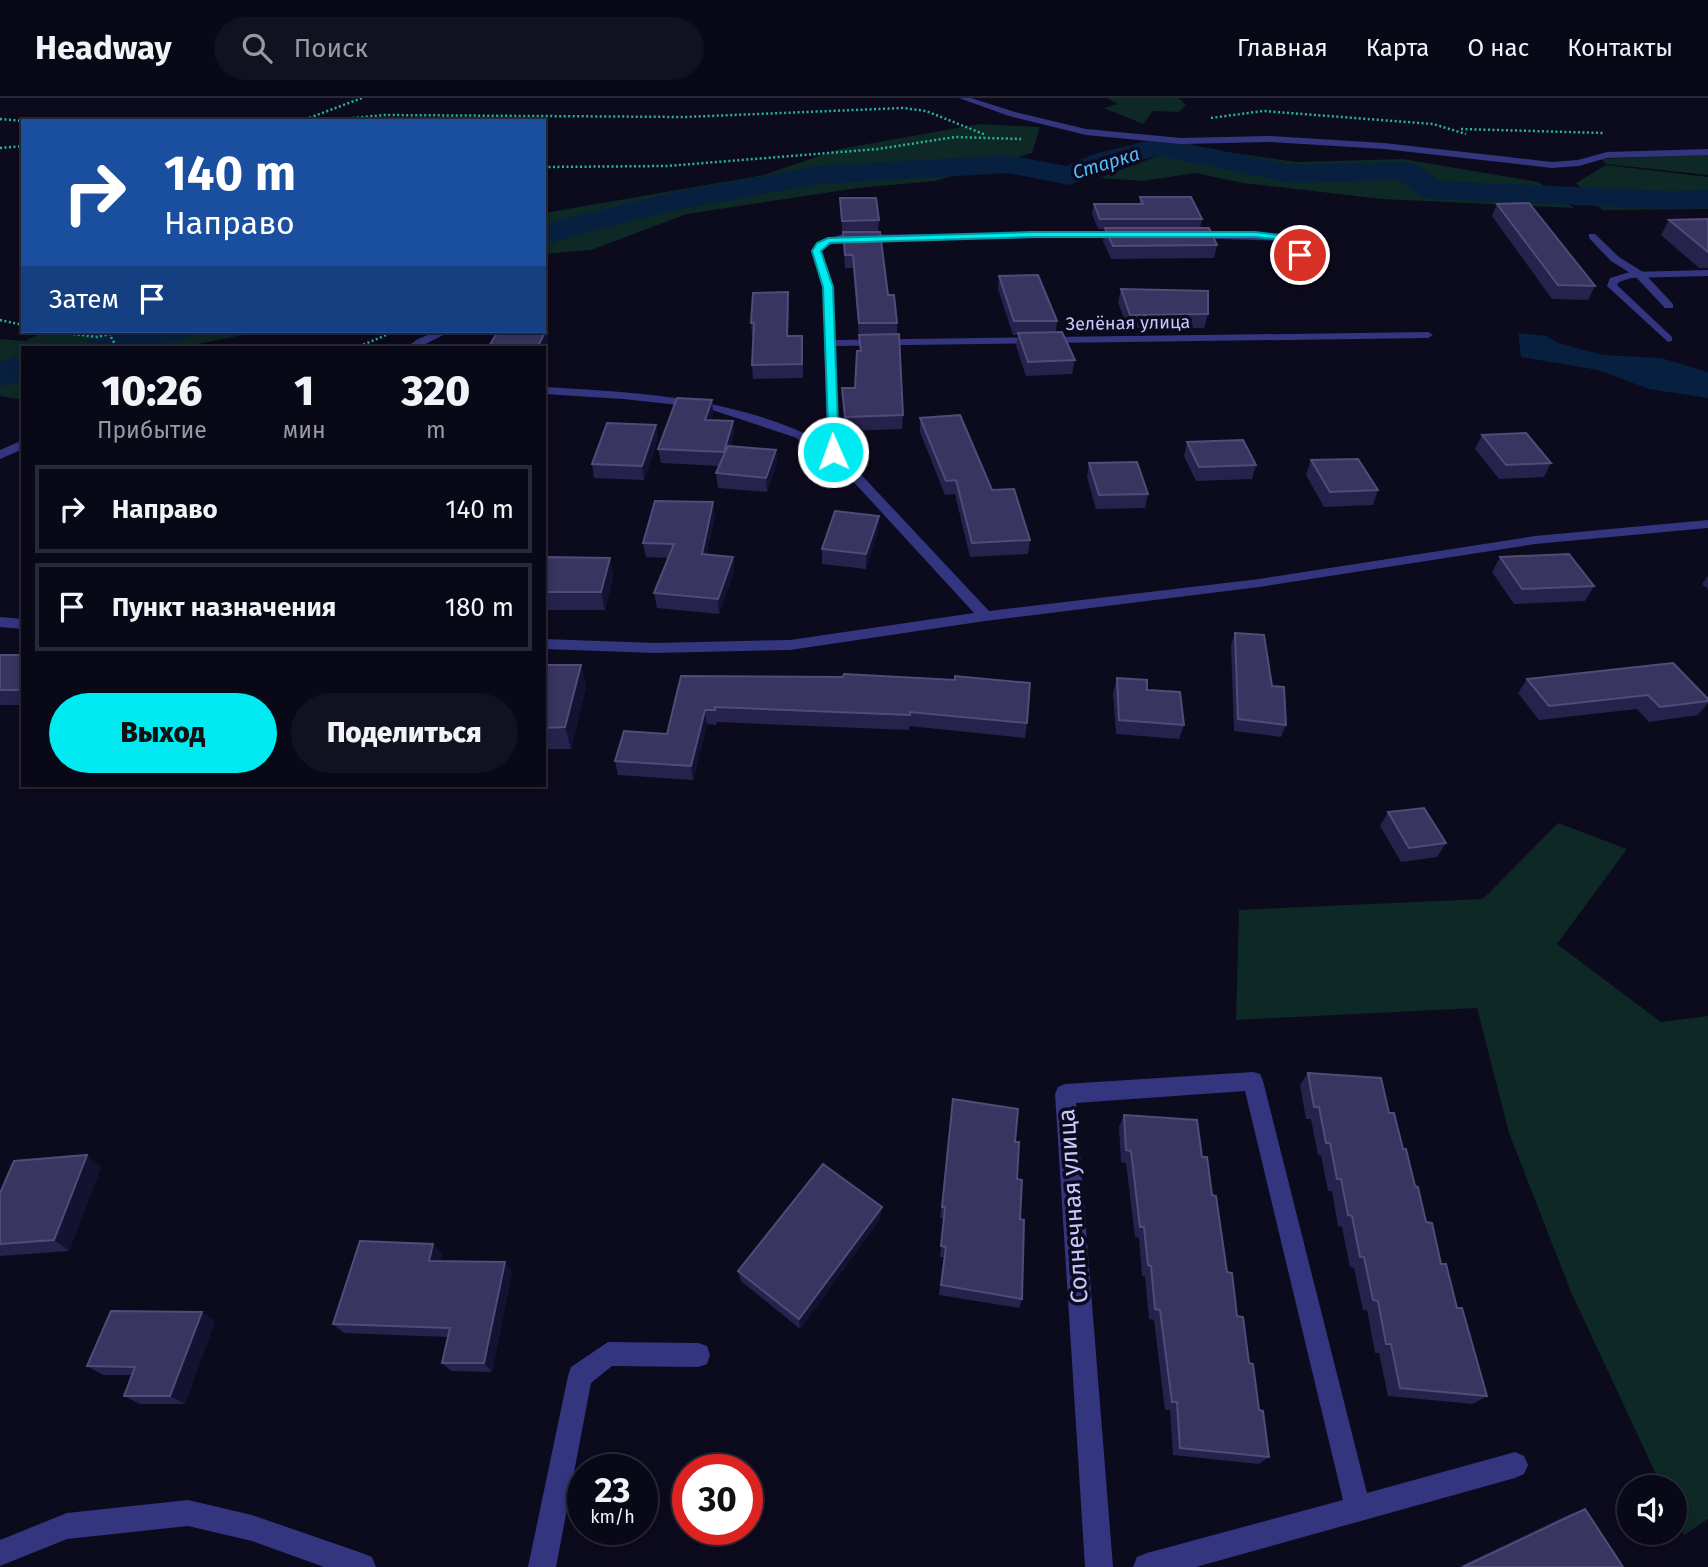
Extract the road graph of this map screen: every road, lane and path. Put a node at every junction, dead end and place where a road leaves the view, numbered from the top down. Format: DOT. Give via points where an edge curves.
graph roads {
  1 [pos="362,98"];
  2 [pos="963,98"];
  3 [pos="0,119"];
  4 [pos="306,119"];
  5 [pos="342,119"];
  6 [pos="21,121"];
  7 [pos="1456,129"];
  8 [pos="1614,134"];
  9 [pos="990,136"];
  10 [pos="21,146"];
  11 [pos="0,148"];
  12 [pos="1708,152"];
  13 [pos="1143,234"];
  14 [pos="1171,234"];
  15 [pos="1592,236"];
  16 [pos="1312,272"];
  17 [pos="1708,273"];
  18 [pos="1639,274"];
  19 [pos="1669,306"];
  20 [pos="0,320"];
  21 [pos="21,325"];
  22 [pos="61,333"];
  23 [pos="120,333"];
  24 [pos="391,333"];
  25 [pos="441,333"];
  26 [pos="1428,335"];
  27 [pos="111,337"];
  28 [pos="1668,338"];
  29 [pos="830,343"];
  30 [pos="116,346"];
  31 [pos="360,346"];
  32 [pos="414,346"];
  33 [pos="546,390"];
  34 [pos="21,445"];
  35 [pos="833,452"];
  36 [pos="0,455"];
  37 [pos="1708,524"];
  38 [pos="985,616"];
  39 [pos="0,622"];
  40 [pos="21,624"];
  41 [pos="546,644"];
  42 [pos="698,1355"];
  43 [pos="1515,1465"];
  44 [pos="1358,1508"];
  45 [pos="0,1553"];
  46 [pos="362,1567"];
  47 [pos="542,1567"];
  48 [pos="1099,1567"];
  49 [pos="1147,1567"];
  1 -- 4 [label="path"];
  2 -- 12 [label="street" via="1086,132 1181,141 1269,139 1384,146 1552,165 1607,155"];
  3 -- 6 [label="path"];
  5 -- 9 [label="path" via="384,115 685,117 903,108 926,111"];
  7 -- 8 [label="path"];
  10 -- 11 [label="path"];
  13 -- 29 [label="street" via="828,240 817,251 828,287"];
  14 -- 16 [label="street" via="1287,237"];
  15 -- 18 [label="street"];
  17 -- 18 [label="street"];
  18 -- 19 [label="street"];
  18 -- 28 [label="street" via="1617,277 1612,286"];
  20 -- 21 [label="path"];
  22 -- 27 [label="path"];
  23 -- 27 [label="path"];
  24 -- 31 [label="path"];
  25 -- 32 [label="street"];
  26 -- 29 [label="street, Зелёная улица"];
  27 -- 30 [label="path"];
  29 -- 35 [label="street"];
  33 -- 35 [label="street" via="708,405 798,434"];
  34 -- 36 [label="street"];
  35 -- 38 [label="street"];
  37 -- 38 [label="street" via="1535,540 1259,583"];
  38 -- 41 [label="street" via="790,645 655,648"];
  39 -- 40 [label="street"];
  42 -- 47 [label="street" via="608,1354 580,1376"];
  43 -- 44 [label="street"];
  44 -- 48 [label="street, Солнечная улица" via="1253,1081 1065,1094"];
  44 -- 49 [label="street"];
  45 -- 46 [label="street" via="67,1526 188,1513 252,1528"];
}
